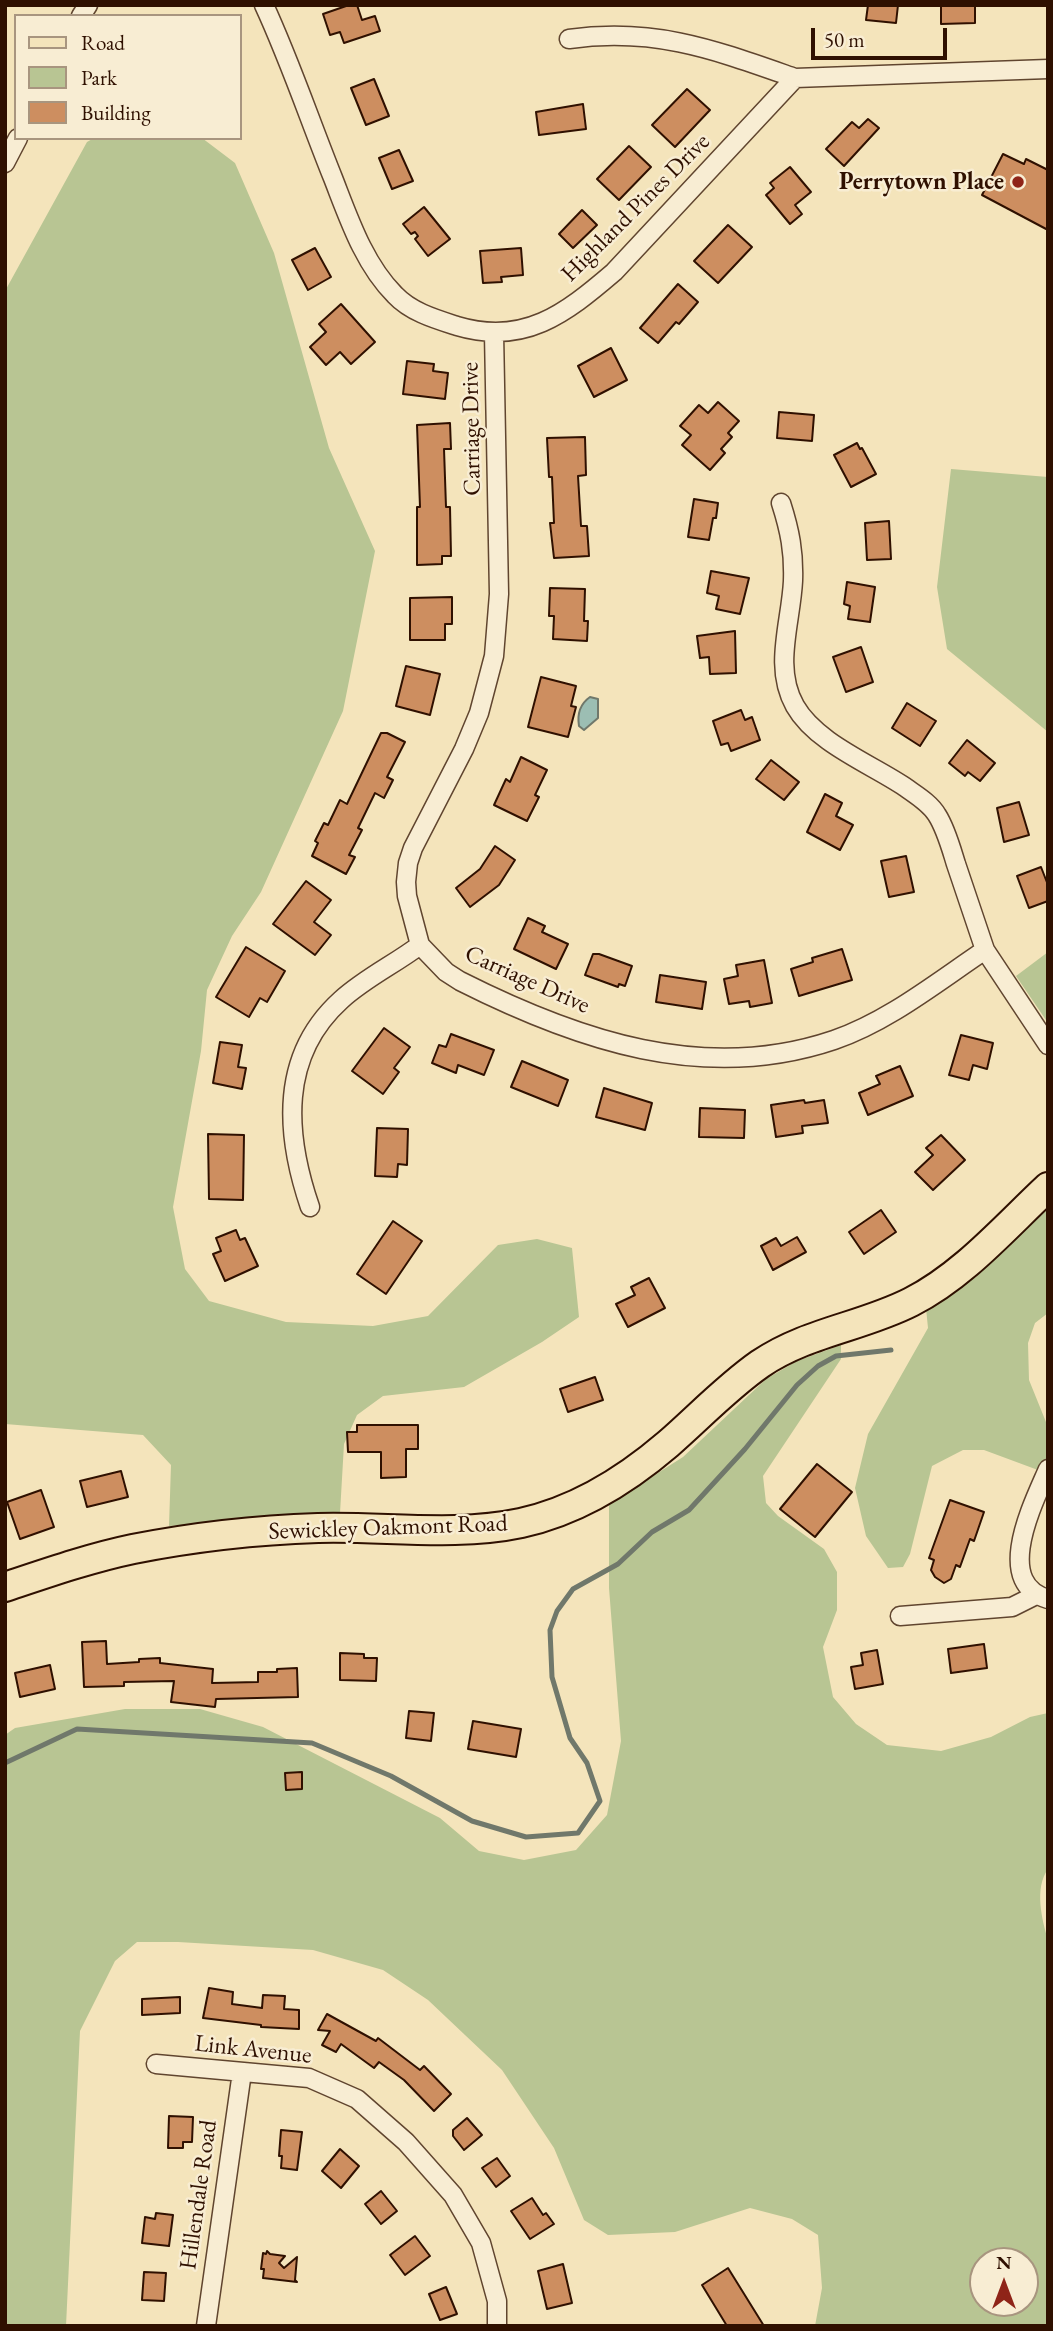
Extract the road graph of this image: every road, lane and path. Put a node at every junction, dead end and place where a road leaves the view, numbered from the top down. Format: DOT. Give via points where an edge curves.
graph roads {
  1 [pos="264,5"];
  2 [pos="569,39"];
  3 [pos="1048,69"];
  4 [pos="794,78"];
  5 [pos="17,140"];
  6 [pos="5,163"];
  7 [pos="494,333"];
  8 [pos="781,503"];
  9 [pos="421,945"];
  10 [pos="985,950"];
  11 [pos="1048,1045"];
  12 [pos="1048,1186"];
  13 [pos="310,1207"];
  14 [pos="1048,1469"];
  15 [pos="5,1587"];
  16 [pos="1042,1597"];
  17 [pos="900,1616"];
  18 [pos="156,2064"];
  19 [pos="242,2072"];
  20 [pos="206,2326"];
  21 [pos="497,2326"];
  1 -- 7 [label="street, Highland Pines Drive" via="355,233 379,275 416,311"];
  2 -- 4 [label="street" via="610,34 672,41 710,48"];
  3 -- 4 [label="street"];
  4 -- 7 [label="street, Highland Pines Drive" via="592,291 546,321 523,330"];
  5 -- 6 [label="street"];
  7 -- 9 [label="street, Carriage Drive" via="499,594 494,656 479,713 408,863 407,896"];
  8 -- 10 [label="street" via="792,535 793,582 783,665 794,706 825,738 904,786 937,814"];
  9 -- 10 [label="street, Carriage Drive" via="460,981 552,1022 651,1053 704,1059 771,1055 835,1040 894,1011"];
  9 -- 13 [label="street" via="342,999 324,1017 298,1063 293,1136"];
  10 -- 11 [label="street"];
  12 -- 15 [label="main road, Sewickley Oakmont Road" via="970,1262 925,1294 885,1313 820,1334 762,1363 650,1459 567,1508 524,1522 477,1529 298,1529 169,1543 101,1557"];
  14 -- 16 [label="street" via="1020,1549 1023,1577"];
  16 -- 17 [label="street" via="1012,1606"];
  18 -- 19 [label="street, Link Avenue"];
  19 -- 20 [label="street, Hillendale Road"];
  19 -- 21 [label="street, Link Avenue" via="309,2077 357,2099 407,2142 453,2195 481,2242 497,2301"];
}
